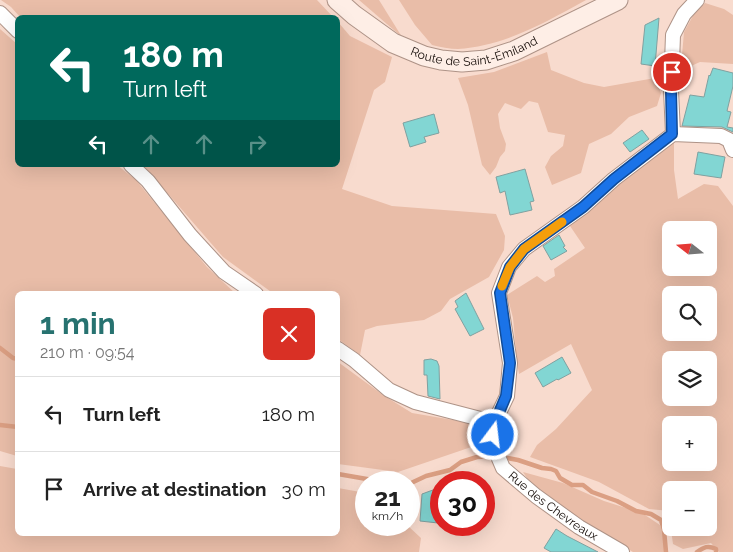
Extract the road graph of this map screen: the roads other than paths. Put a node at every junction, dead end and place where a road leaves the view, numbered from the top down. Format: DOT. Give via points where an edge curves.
graph roads {
  1 [pos="336,0"];
  2 [pos="618,0"];
  3 [pos="697,0"];
  4 [pos="0,13"];
  5 [pos="15,28"];
  6 [pos="672,134"];
  7 [pos="733,150"];
  8 [pos="133,167"];
  9 [pos="252,291"];
  10 [pos="340,350"];
  11 [pos="492,422"];
  12 [pos="622,552"];
  1 -- 2 [label="main road, Route de Saint-Émiland" via="393,42 424,56 462,62 486,60 514,51"];
  3 -- 6 [label="street" via="684,14 674,35"];
  4 -- 5 [label="street"];
  6 -- 7 [label="street" via="721,136 729,140"];
  6 -- 11 [label="street" via="583,207 524,249 510,267 500,293 510,363 506,396"];
  8 -- 9 [label="street" via="224,272"];
  10 -- 11 [label="street" via="389,390 415,402"];
  11 -- 12 [label="street, Rue des Chevreaux" via="494,448 503,468 579,527"];
}
